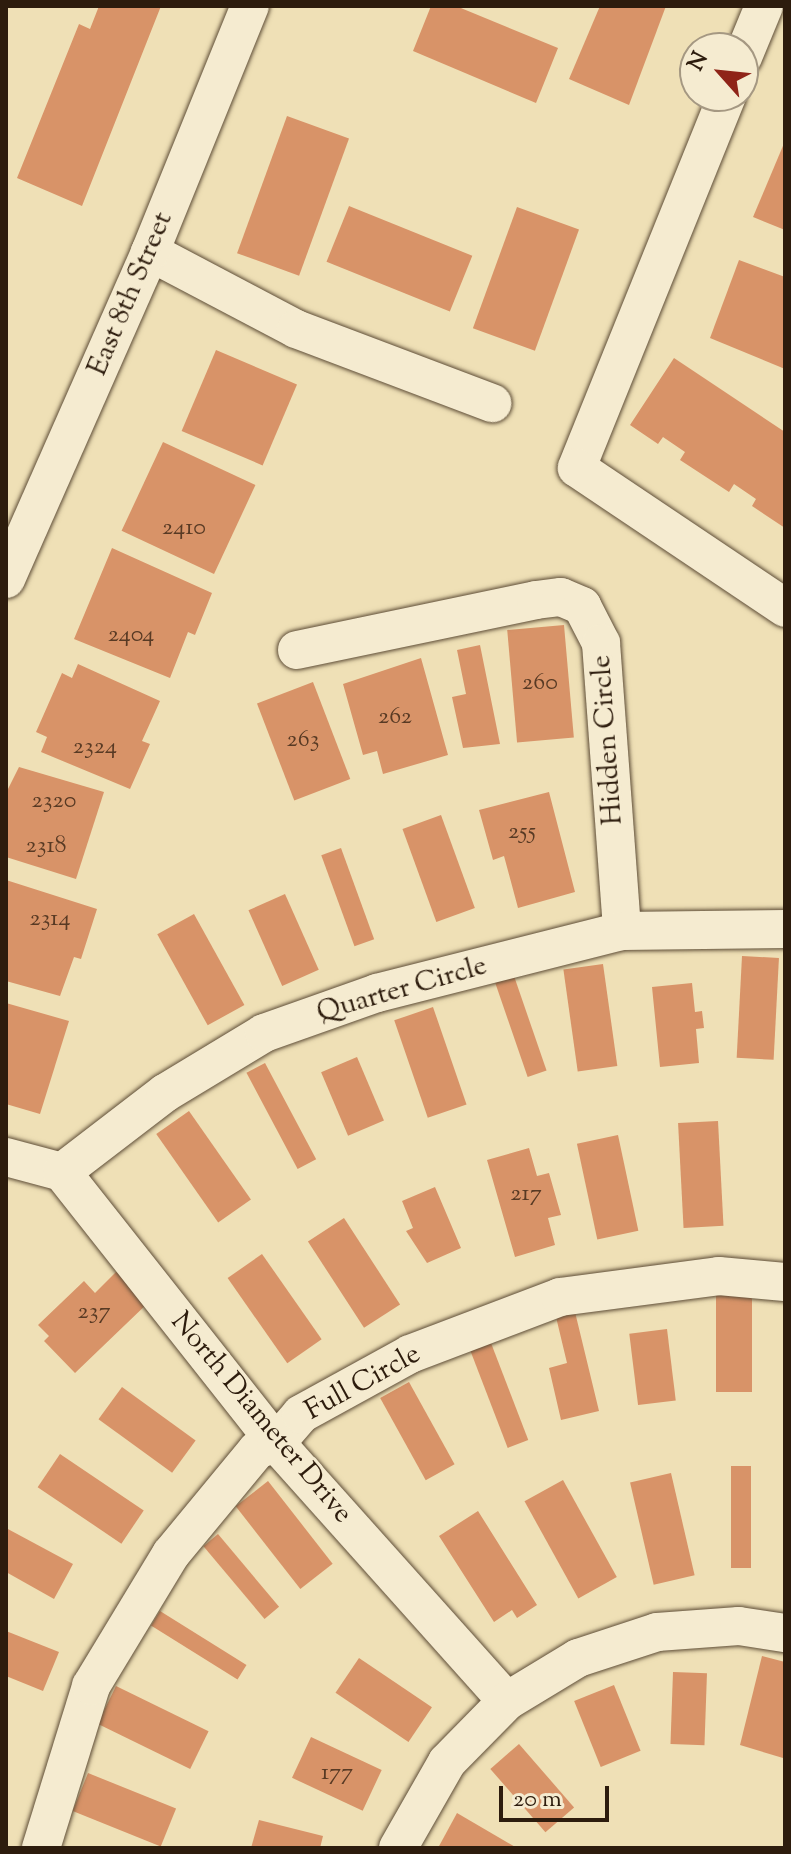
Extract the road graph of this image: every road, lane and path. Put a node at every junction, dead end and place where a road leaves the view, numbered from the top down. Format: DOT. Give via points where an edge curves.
graph roads {
  1 [pos="250,6"];
  2 [pos="764,6"];
  3 [pos="753,32"];
  4 [pos="721,112"];
  5 [pos="150,252"];
  6 [pos="492,403"];
  7 [pos="6,579"];
  8 [pos="785,608"];
  9 [pos="297,650"];
  10 [pos="785,929"];
  11 [pos="622,931"];
  12 [pos="6,1157"];
  13 [pos="62,1172"];
  14 [pos="785,1282"];
  15 [pos="276,1443"];
  16 [pos="785,1633"];
  17 [pos="507,1701"];
  18 [pos="41,1848"];
  19 [pos="398,1848"];
  1 -- 5 [label="street, East 8th Street"];
  2 -- 3 [label="street"];
  4 -- 8 [label="street" via="577,468"];
  5 -- 6 [label="street" via="296,329"];
  5 -- 7 [label="street, East 8th Street"];
  9 -- 11 [label="street, Hidden Circle" via="536,600 561,597 582,606 601,643"];
  10 -- 11 [label="street, Quarter Circle"];
  11 -- 13 [label="street, Quarter Circle" via="377,993 264,1033 165,1093"];
  12 -- 13 [label="street"];
  13 -- 15 [label="street, North Diameter Drive"];
  14 -- 15 [label="street, Full Circle" via="719,1276 560,1297 410,1354 301,1414"];
  15 -- 17 [label="street, North Diameter Drive"];
  15 -- 18 [label="street, Full Circle" via="257,1450 171,1554 91,1686"];
  16 -- 17 [label="street" via="739,1626 657,1632 578,1658"];
  17 -- 19 [label="street" via="447,1762"];
}
